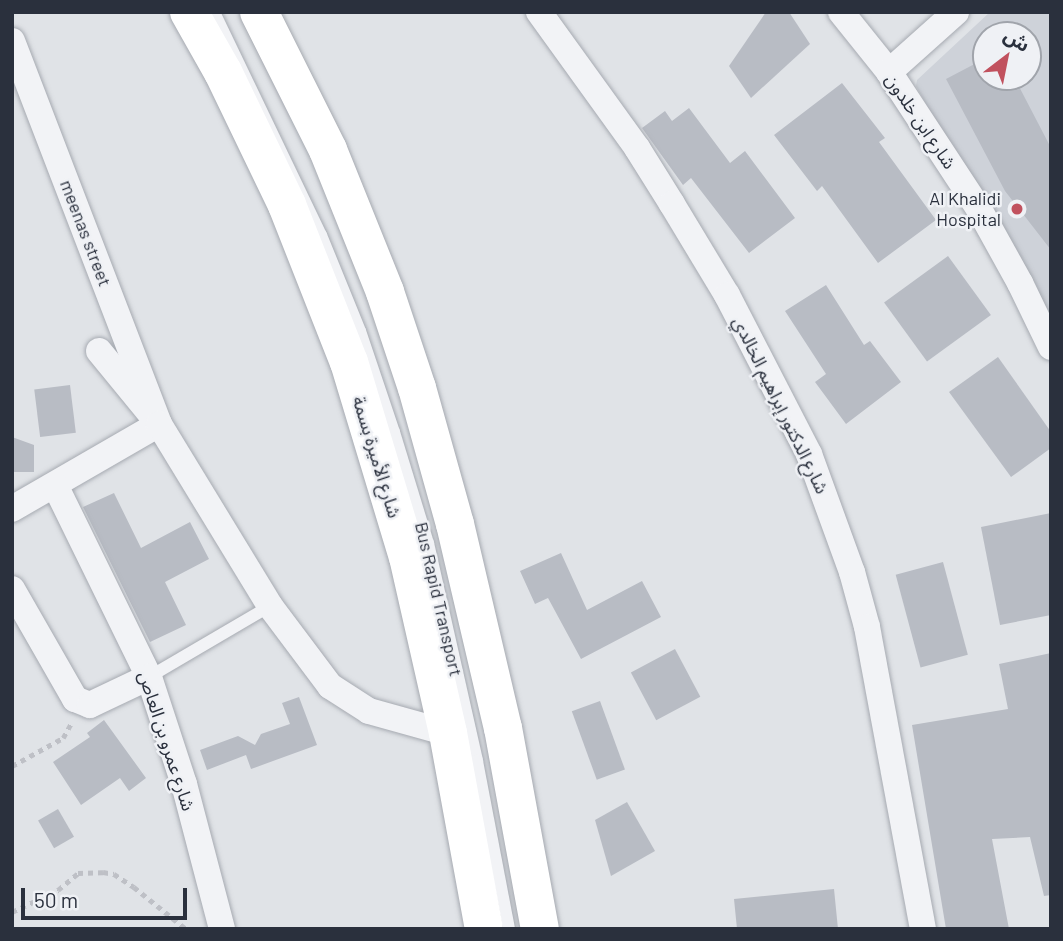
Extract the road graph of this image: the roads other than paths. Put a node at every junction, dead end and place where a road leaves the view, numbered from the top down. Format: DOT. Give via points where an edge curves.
graph roads {
  1 [pos="189,12"];
  2 [pos="214,12"];
  3 [pos="259,12"];
  4 [pos="539,12"];
  5 [pos="841,12"];
  6 [pos="957,12"];
  7 [pos="12,41"];
  8 [pos="889,72"];
  9 [pos="1051,347"];
  10 [pos="99,351"];
  11 [pos="159,424"];
  12 [pos="55,485"];
  13 [pos="12,509"];
  14 [pos="12,589"];
  15 [pos="270,606"];
  16 [pos="149,677"];
  17 [pos="448,733"];
  18 [pos="222,929"];
  19 [pos="484,929"];
  20 [pos="509,929"];
  21 [pos="540,929"];
  22 [pos="923,929"];
  1 -- 17 [label="main road, شارع الأميرة بسمة" via="287,205 349,362 408,557"];
  2 -- 20 [label="lane, Bus Rapid Transport" via="321,235 394,432 428,543"];
  3 -- 21 [label="main road" via="328,150 385,292 417,388 500,715"];
  4 -- 22 [label="street, شارع الدكتور إبراهيم الخالدي" via="638,148 727,295 809,454 867,627"];
  5 -- 8 [label="street, شارع ابن خلدون"];
  6 -- 8 [label="street"];
  7 -- 11 [label="street, meenas street"];
  8 -- 9 [label="street, شارع ابن خلدون" via="979,209"];
  10 -- 11 [label="street"];
  11 -- 12 [label="street"];
  11 -- 15 [label="street"];
  12 -- 13 [label="street"];
  12 -- 16 [label="street, شارع عمرو بن العاص"];
  14 -- 16 [label="street" via="75,699 90,705"];
  15 -- 16 [label="lane"];
  15 -- 17 [label="street" via="330,686 347,699 394,720"];
  16 -- 18 [label="street, شارع عمرو بن العاص" via="184,784"];
  17 -- 19 [label="main road, شارع الأميرة بسمة"];
}
